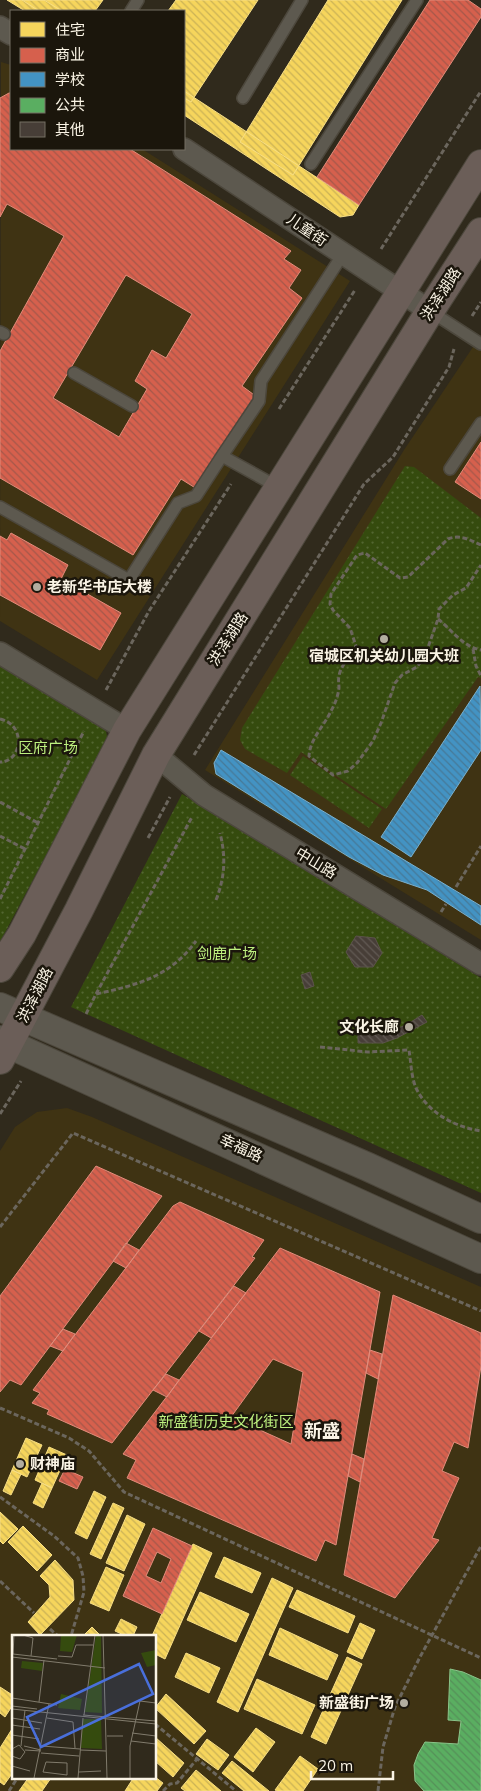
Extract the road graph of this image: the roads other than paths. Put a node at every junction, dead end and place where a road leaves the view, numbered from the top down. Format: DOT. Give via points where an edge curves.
graph roads {
  1 [pos="302,0"];
  2 [pos="417,0"];
  3 [pos="243,98"];
  4 [pos="185,150"];
  5 [pos="311,164"];
  6 [pos="481,164"];
  7 [pos="481,232"];
  8 [pos="343,254"];
  9 [pos="400,292"];
  10 [pos="430,311"];
  11 [pos="481,344"];
  12 [pos="74,373"];
  13 [pos="132,406"];
  14 [pos="481,423"];
  15 [pos="222,456"];
  16 [pos="450,469"];
  17 [pos="278,487"];
  18 [pos="0,507"];
  19 [pos="0,653"];
  20 [pos="128,730"];
  21 [pos="156,755"];
  22 [pos="481,964"];
  23 [pos="0,968"];
  24 [pos="12,1012"];
  25 [pos="3,1048"];
  26 [pos="481,1219"];
  27 [pos="481,1258"];
  1 -- 3 [label="lane"];
  2 -- 5 [label="lane"];
  4 -- 8 [label="street, 儿童街"];
  6 -- 9 [label="main road"];
  7 -- 10 [label="main road, 洪泽湖路"];
  8 -- 9 [label="street, 儿童街"];
  8 -- 15 [label="lane" via="262,381 259,401"];
  9 -- 10 [label="street, 儿童街"];
  9 -- 17 [label="main road"];
  10 -- 11 [label="lane"];
  10 -- 21 [label="main road, 洪泽湖路"];
  12 -- 13 [label="lane"];
  14 -- 16 [label="lane"];
  15 -- 17 [label="lane"];
  15 -- 18 [label="lane" via="196,496 178,503 128,580"];
  17 -- 20 [label="main road"];
  19 -- 20 [label="street"];
  20 -- 23 [label="main road" via="22,934"];
  21 -- 22 [label="street, 中山路" via="204,795"];
  21 -- 24 [label="main road, 洪泽湖路"];
  24 -- 25 [label="main road, 洪泽湖路"];
  24 -- 26 [label="main road"];
  25 -- 27 [label="main road, 幸福路" via="37,1056"];
}
